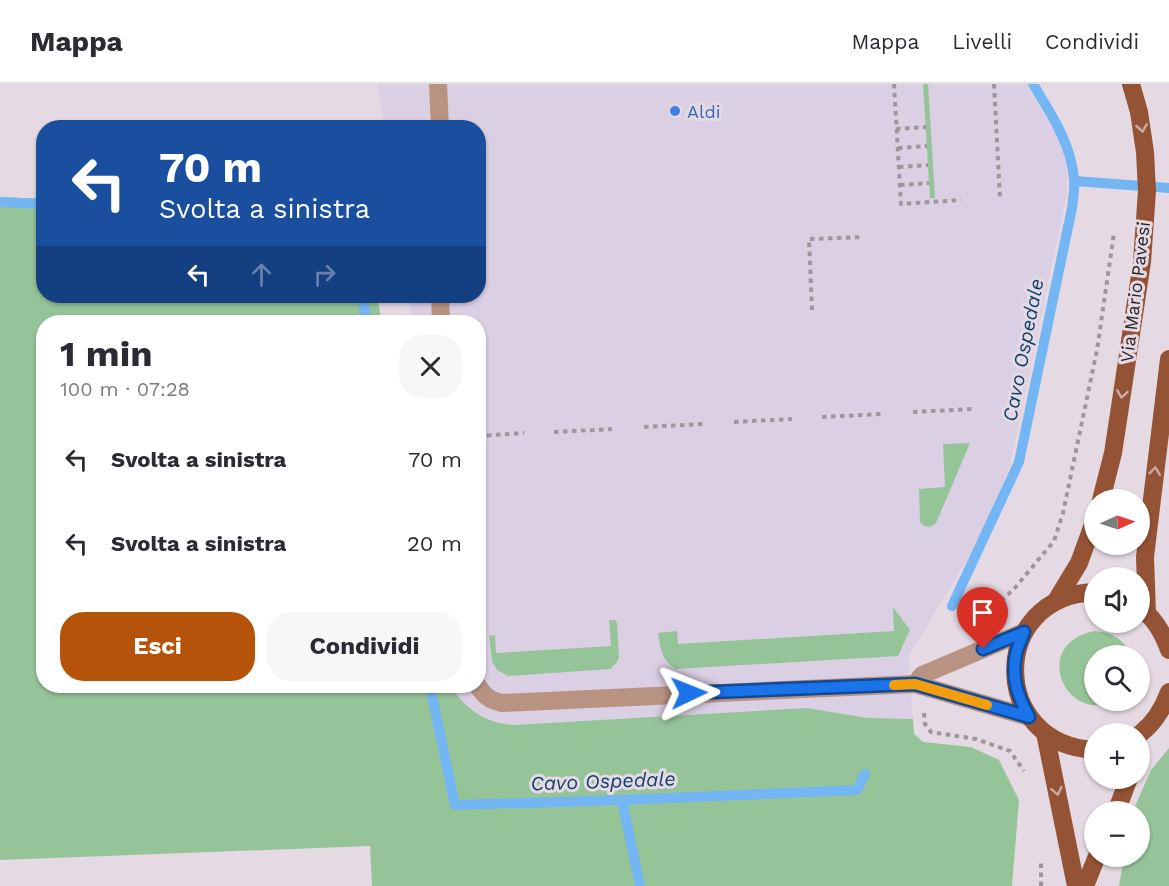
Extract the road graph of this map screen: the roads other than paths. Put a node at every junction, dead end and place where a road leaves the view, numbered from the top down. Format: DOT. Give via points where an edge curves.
graph roads {
  1 [pos="438,84"];
  2 [pos="1131,84"];
  3 [pos="440,120"];
  4 [pos="1169,359"];
  5 [pos="1104,489"];
  6 [pos="1084,551"];
  7 [pos="1084,593"];
  8 [pos="1056,601"];
  9 [pos="1154,619"];
  10 [pos="1024,632"];
  11 [pos="1169,650"];
  12 [pos="915,684"];
  13 [pos="482,693"];
  14 [pos="1168,698"];
  15 [pos="1029,717"];
  16 [pos="1150,725"];
  17 [pos="1046,734"];
  18 [pos="1084,748"];
  19 [pos="1093,867"];
  20 [pos="1076,886"];
  21 [pos="1085,886"];
  1 -- 3 [label="lane"];
  2 -- 5 [label="main road, Via Mario Pavesi, one-way" via="1146,152 1147,191 1142,262 1113,453"];
  9 -- 4 [label="main road, one-way" via="1145,557"];
  6 -- 8 [label="main road"];
  7 -- 8 [label="main road"];
  8 -- 10 [label="main road" via="1038,614"];
  9 -- 11 [label="main road"];
  10 -- 12 [label="lane" via="922,675"];
  10 -- 15 [label="main road" via="1016,653 1014,676"];
  12 -- 13 [label="lane" via="502,703"];
  12 -- 15 [label="lane"];
  14 -- 16 [label="main road"];
  15 -- 17 [label="main road"];
  17 -- 18 [label="main road" via="1068,746"];
  17 -- 20 [label="main road, one-way"];
  19 -- 21 [label="main road"];
}
